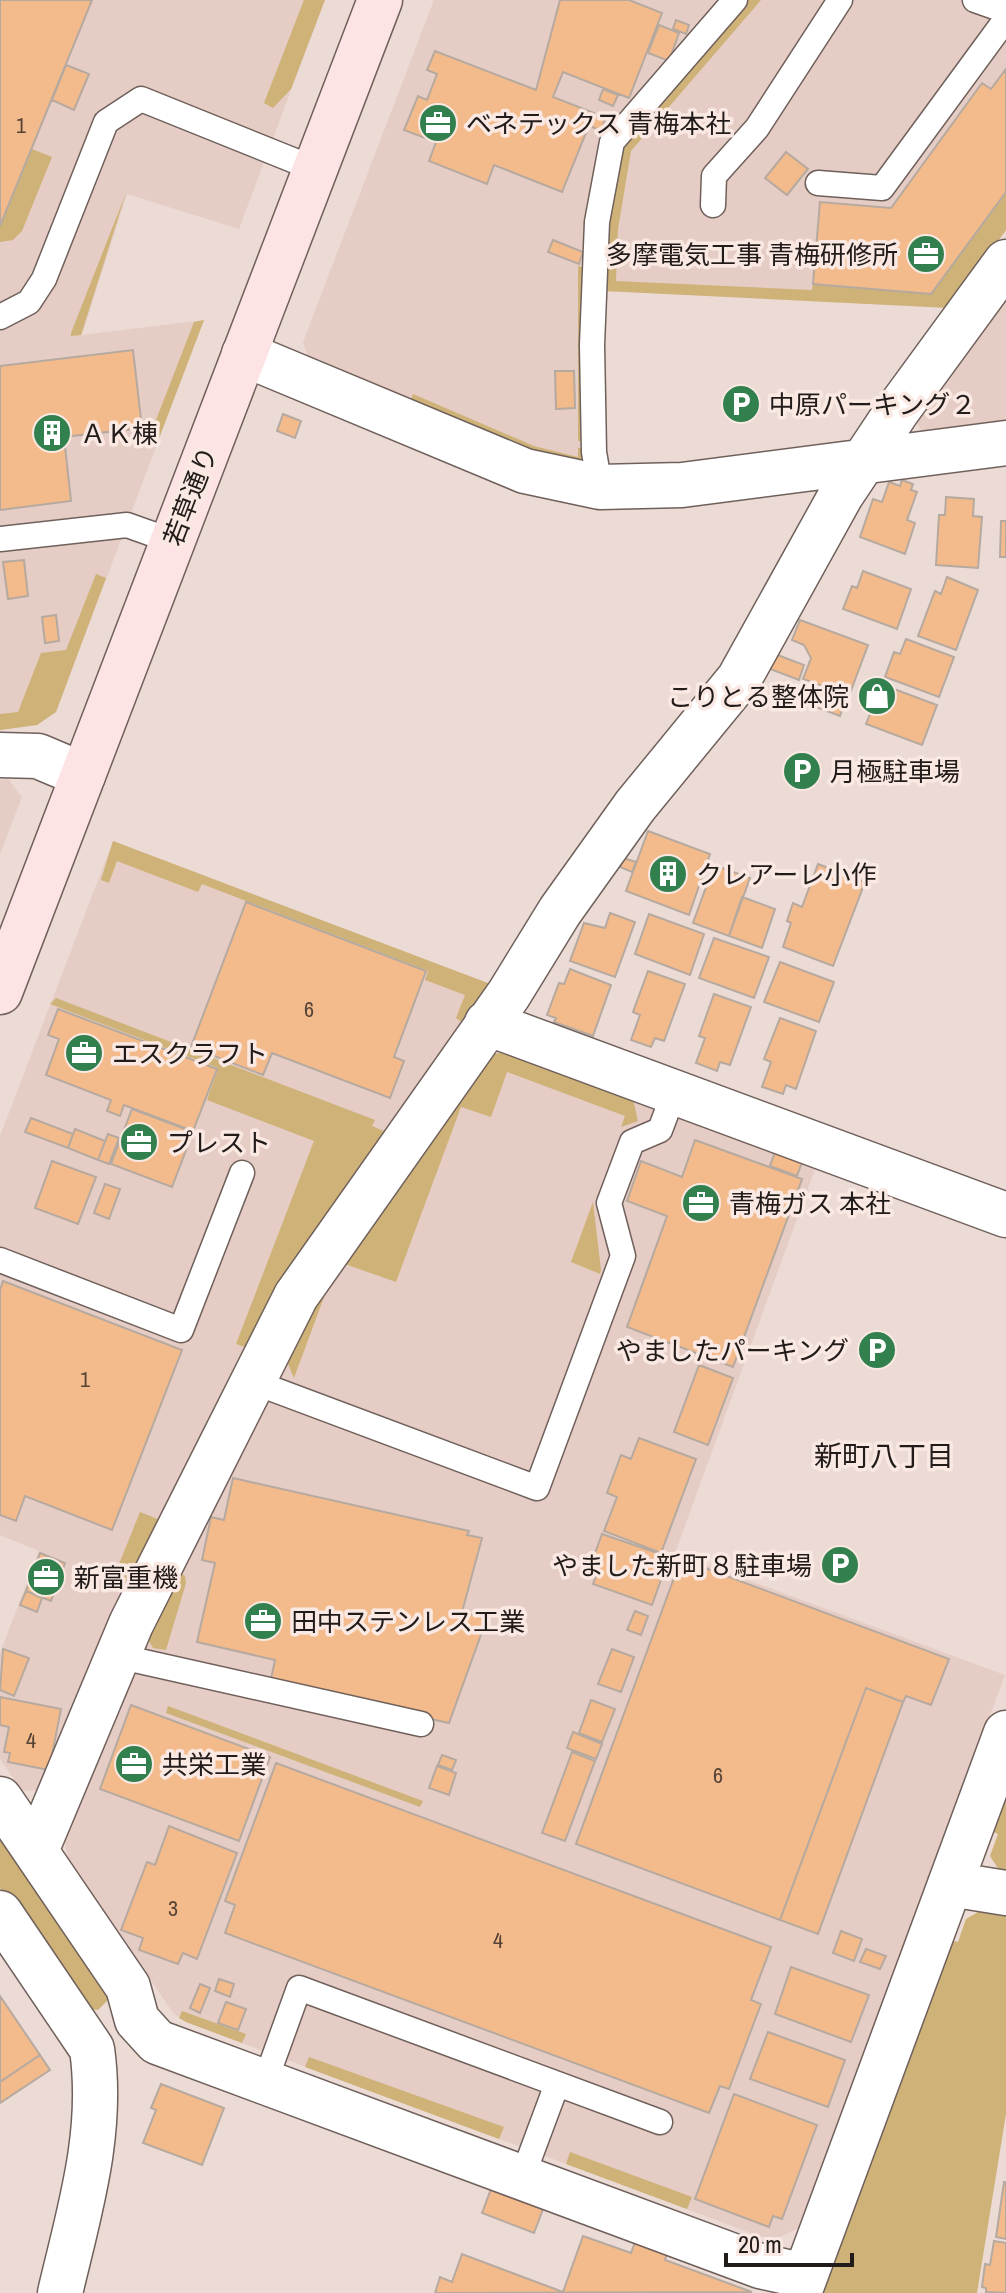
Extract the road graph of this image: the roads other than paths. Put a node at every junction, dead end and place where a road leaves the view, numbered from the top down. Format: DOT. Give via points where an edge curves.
graph roads {
  1 [pos="380,0"];
  2 [pos="735,0"];
  3 [pos="840,0"];
  4 [pos="975,0"];
  5 [pos="1006,11"];
  6 [pos="1006,19"];
  7 [pos="315,169"];
  8 [pos="818,183"];
  9 [pos="713,205"];
  10 [pos="1006,262"];
  11 [pos="0,317"];
  12 [pos="244,354"];
  13 [pos="1006,443"];
  14 [pos="864,461"];
  15 [pos="600,487"];
  16 [pos="0,539"];
  17 [pos="172,541"];
  18 [pos="0,755"];
  19 [pos="83,775"];
  20 [pos="0,992"];
  21 [pos="487,1023"];
  22 [pos="674,1093"];
  23 [pos="242,1173"];
  24 [pos="1006,1215"];
  25 [pos="0,1260"];
  26 [pos="251,1381"];
  27 [pos="117,1656"];
  28 [pos="421,1724"];
  29 [pos="1006,1733"];
  30 [pos="0,1799"];
  31 [pos="36,1851"];
  32 [pos="950,1884"];
  33 [pos="1006,1893"];
  34 [pos="0,1913"];
  35 [pos="137,2020"];
  36 [pos="92,2049"];
  37 [pos="265,2082"];
  38 [pos="557,2084"];
  39 [pos="660,2122"];
  40 [pos="522,2178"];
  41 [pos="802,2285"];
  42 [pos="60,2293"];
  1 -- 7 [label="street, 若草通り"];
  2 -- 15 [label="lane" via="612,142 597,222 592,345 594,452"];
  3 -- 9 [label="lane" via="757,128 714,176"];
  4 -- 5 [label="lane"];
  6 -- 8 [label="lane" via="882,188"];
  7 -- 11 [label="lane" via="141,99 106,122 44,279 29,302"];
  7 -- 12 [label="street, 若草通り"];
  10 -- 14 [label="street"];
  12 -- 15 [label="street" via="525,471"];
  12 -- 17 [label="street, 若草通り"];
  13 -- 14 [label="street"];
  14 -- 15 [label="street" via="682,485"];
  14 -- 21 [label="street" via="739,679 635,806"];
  16 -- 17 [label="lane" via="127,525"];
  17 -- 19 [label="street, 若草通り"];
  18 -- 19 [label="street" via="38,756"];
  19 -- 20 [label="street, 若草通り"];
  21 -- 22 [label="street"];
  21 -- 26 [label="street" via="296,1296"];
  22 -- 24 [label="street"];
  22 -- 26 [label="lane" via="660,1130 632,1142 609,1203 623,1256 537,1488"];
  23 -- 25 [label="lane" via="181,1330"];
  26 -- 27 [label="street"];
  27 -- 28 [label="lane"];
  27 -- 31 [label="street"];
  29 -- 32 [label="street"];
  30 -- 31 [label="street"];
  31 -- 35 [label="street" via="128,1987"];
  32 -- 33 [label="street"];
  32 -- 41 [label="street"];
  34 -- 36 [label="street"];
  35 -- 36 [label="street"];
  35 -- 37 [label="street" via="157,2042"];
  36 -- 42 [label="street" via="95,2145"];
  37 -- 38 [label="lane" via="299,1988"];
  37 -- 40 [label="street"];
  38 -- 39 [label="lane"];
  38 -- 40 [label="lane"];
  40 -- 41 [label="street"];
}
